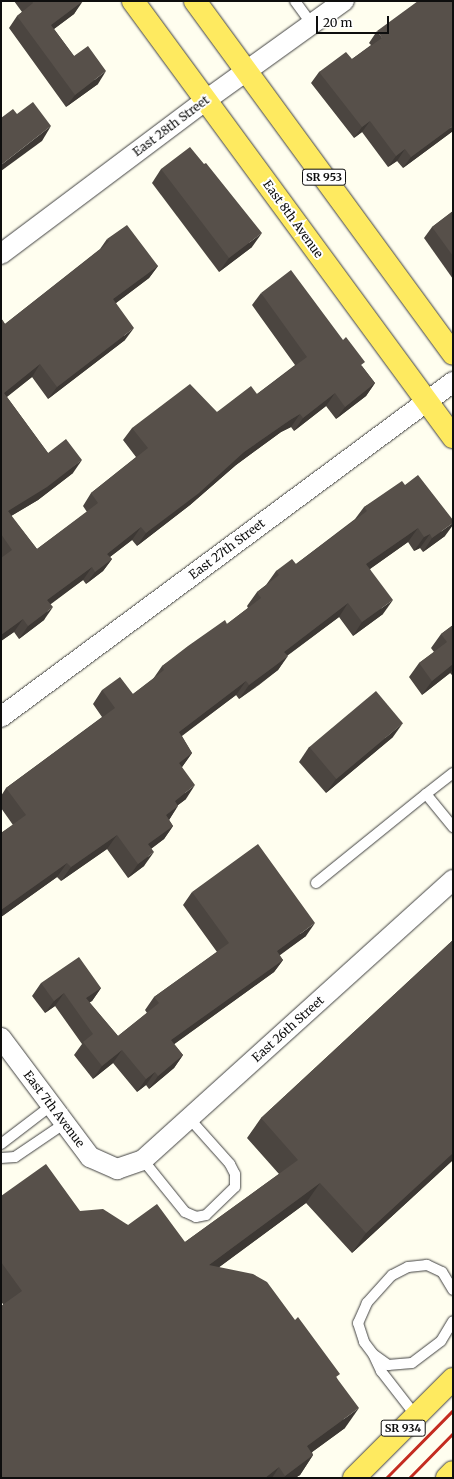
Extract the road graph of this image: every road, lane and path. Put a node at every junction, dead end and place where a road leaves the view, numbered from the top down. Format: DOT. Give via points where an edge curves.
graph roads {
  1 [pos="133,1"];
  2 [pos="195,1"];
  3 [pos="295,1"];
  4 [pos="344,1"];
  5 [pos="312,24"];
  6 [pos="246,71"];
  7 [pos="206,100"];
  8 [pos="1,254"];
  9 [pos="453,354"];
  10 [pos="453,382"];
  11 [pos="426,401"];
  12 [pos="453,437"];
  13 [pos="1,717"];
  14 [pos="453,773"];
  15 [pos="426,794"];
  16 [pos="453,827"];
  17 [pos="453,880"];
  18 [pos="316,884"];
  19 [pos="3,1046"];
  20 [pos="52,1105"];
  21 [pos="189,1118"];
  22 [pos="64,1123"];
  23 [pos="1,1144"];
  24 [pos="1,1158"];
  25 [pos="143,1160"];
  26 [pos="117,1169"];
  27 [pos="442,1272"];
  28 [pos="453,1274"];
  29 [pos="453,1290"];
  30 [pos="453,1321"];
  31 [pos="373,1354"];
  32 [pos="453,1379"];
  33 [pos="416,1416"];
  34 [pos="453,1472"];
  35 [pos="354,1478"];
  36 [pos="447,1478"];
  1 -- 7 [label="main road, East 8th Avenue"];
  2 -- 6 [label="main road, SR 953"];
  3 -- 5 [label="lane"];
  4 -- 5 [label="street, East 28th Street"];
  5 -- 6 [label="street, East 28th Street"];
  6 -- 7 [label="street, East 28th Street"];
  6 -- 9 [label="main road, SR 953"];
  7 -- 8 [label="street, East 28th Street"];
  7 -- 11 [label="main road, East 8th Avenue"];
  10 -- 11 [label="street, East 27th Street"];
  11 -- 12 [label="main road, East 8th Avenue"];
  11 -- 13 [label="street, East 27th Street"];
  14 -- 15 [label="lane"];
  15 -- 16 [label="lane"];
  15 -- 18 [label="lane"];
  17 -- 21 [label="street, East 26th Street"];
  19 -- 20 [label="street, East 7th Avenue"];
  20 -- 22 [label="street, East 7th Avenue"];
  20 -- 23 [label="lane"];
  21 -- 25 [label="street, East 26th Street"];
  21 -- 25 [label="lane" via="230,1164 235,1174 235,1187 206,1215 196,1217 185,1212"];
  22 -- 24 [label="lane" via="15,1157"];
  22 -- 26 [label="street, East 7th Avenue" via="90,1157"];
  25 -- 26 [label="street, East 26th Street"];
  27 -- 28 [label="lane"];
  27 -- 29 [label="lane"];
  27 -- 31 [label="lane" via="427,1265 408,1266 392,1275 367,1303 358,1323 364,1342"];
  30 -- 31 [label="lane" via="441,1341 412,1364 388,1365"];
  31 -- 33 [label="lane" via="381,1371"];
  32 -- 33 [label="main road, SR 934"];
  33 -- 35 [label="main road, SR 934"];
  34 -- 36 [label="main road"];
}
